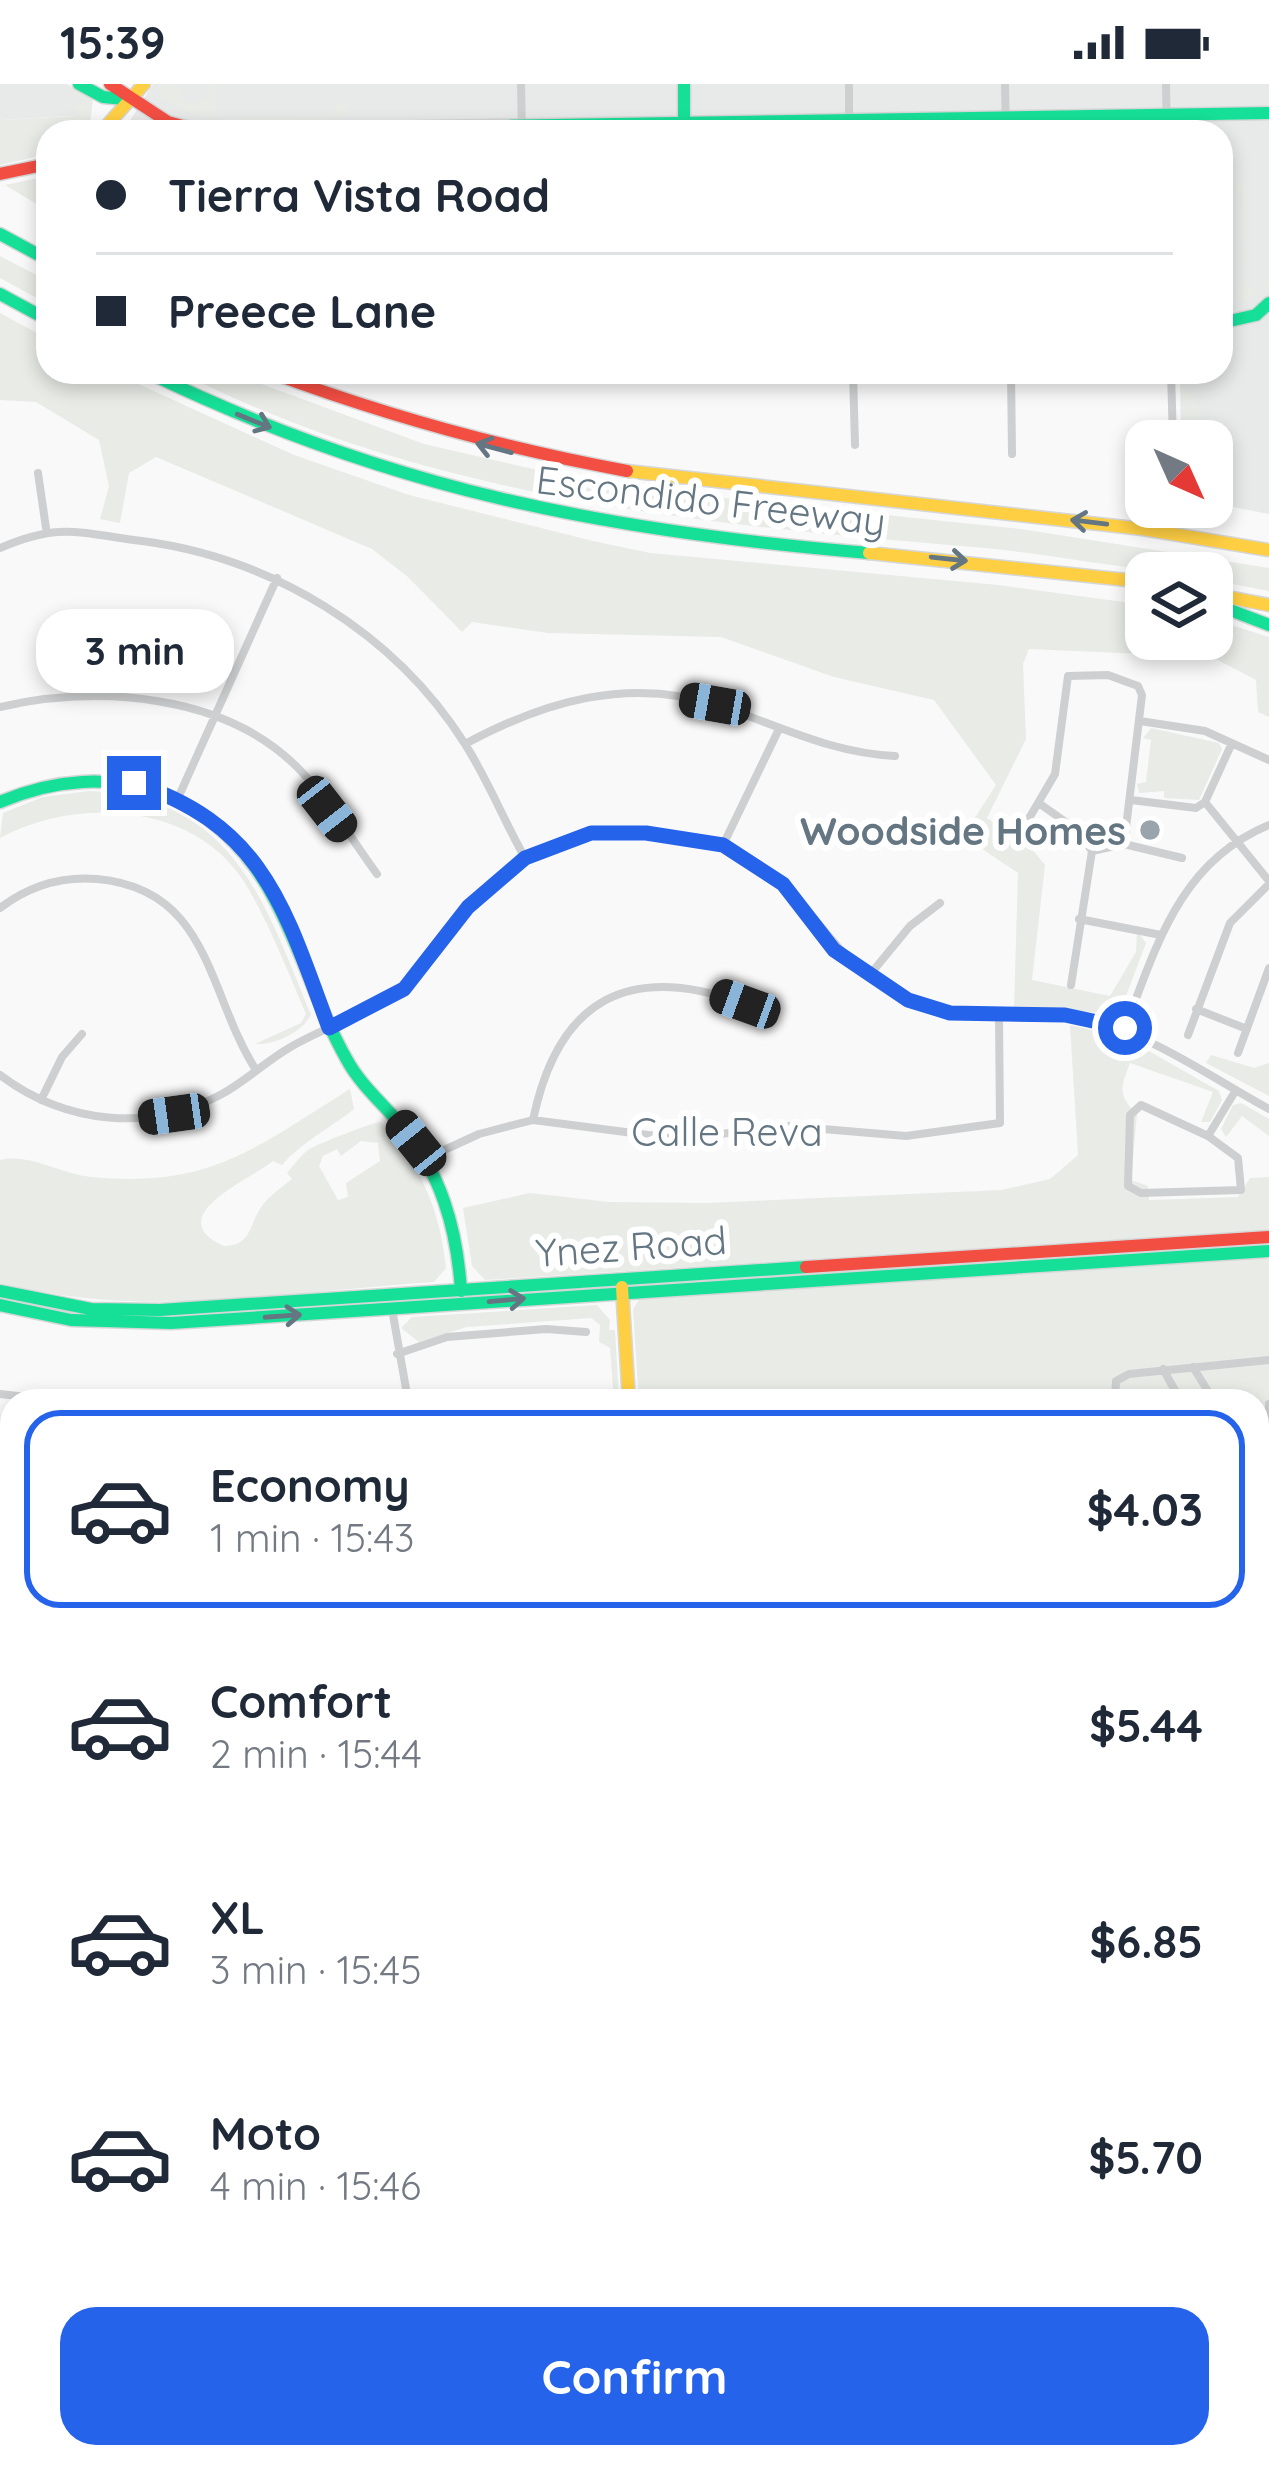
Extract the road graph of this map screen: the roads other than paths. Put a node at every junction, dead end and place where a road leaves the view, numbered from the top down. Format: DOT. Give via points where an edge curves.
graph roads {
  1 [pos="80,84"];
  2 [pos="110,84"];
  3 [pos="130,84"];
  4 [pos="144,84"];
  5 [pos="521,84"];
  6 [pos="683,84"];
  7 [pos="849,84"];
  8 [pos="1005,84"];
  9 [pos="1166,84"];
  10 [pos="128,100"];
  11 [pos="1269,113"];
  12 [pos="1167,116"];
  13 [pos="111,120"];
  14 [pos="165,120"];
  15 [pos="522,120"];
  16 [pos="684,120"];
  17 [pos="849,120"];
  18 [pos="1006,120"];
  19 [pos="1095,120"];
  20 [pos="1167,120"];
  21 [pos="36,166"];
  22 [pos="0,174"];
  23 [pos="0,235"];
  24 [pos="36,254"];
  25 [pos="0,294"];
  26 [pos="1269,303"];
  27 [pos="36,314"];
  28 [pos="1233,320"];
  29 [pos="172,384"];
  30 [pos="303,384"];
  31 [pos="853,384"];
  32 [pos="1011,384"];
  33 [pos="1171,384"];
  34 [pos="1172,420"];
  35 [pos="855,445"];
  36 [pos="1012,454"];
  37 [pos="38,473"];
  38 [pos="46,528"];
  39 [pos="1205,537"];
  40 [pos="1269,540"];
  41 [pos="0,548"];
  42 [pos="1269,550"];
  43 [pos="277,578"];
  44 [pos="1125,580"];
  45 [pos="1233,601"];
  46 [pos="1269,605"];
  47 [pos="1233,609"];
  48 [pos="1269,625"];
  49 [pos="0,707"];
  50 [pos="215,718"];
  51 [pos="1140,721"];
  52 [pos="779,729"];
  53 [pos="1232,743"];
  54 [pos="465,744"];
  55 [pos="895,756"];
  56 [pos="1269,760"];
  57 [pos="178,798"];
  58 [pos="1131,800"];
  59 [pos="0,802"];
  60 [pos="1205,802"];
  61 [pos="1040,804"];
  62 [pos="1269,824"];
  63 [pos="1021,832"];
  64 [pos="1239,838"];
  65 [pos="1124,844"];
  66 [pos="723,845"];
  67 [pos="1092,851"];
  68 [pos="525,858"];
  69 [pos="1182,858"];
  70 [pos="377,874"];
  71 [pos="1269,882"];
  72 [pos="940,903"];
  73 [pos="0,908"];
  74 [pos="1079,920"];
  75 [pos="1161,935"];
  76 [pos="1269,968"];
  77 [pos="868,977"];
  78 [pos="1071,985"];
  79 [pos="745,1004"];
  80 [pos="1196,1009"];
  81 [pos="999,1017"];
  82 [pos="329,1028"];
  83 [pos="1125,1028"];
  84 [pos="1247,1029"];
  85 [pos="82,1034"];
  86 [pos="1187,1035"];
  87 [pos="1238,1053"];
  88 [pos="256,1070"];
  89 [pos="0,1076"];
  90 [pos="1236,1090"];
  91 [pos="41,1100"];
  92 [pos="1269,1108"];
  93 [pos="533,1120"];
  94 [pos="1208,1136"];
  95 [pos="427,1158"];
  96 [pos="1269,1237"];
  97 [pos="1269,1251"];
  98 [pos="622,1284"];
  99 [pos="461,1288"];
  100 [pos="0,1291"];
  101 [pos="462,1304"];
  102 [pos="0,1305"];
  103 [pos="392,1309"];
  104 [pos="586,1332"];
  105 [pos="397,1354"];
  106 [pos="1269,1360"];
  107 [pos="1192,1366"];
  108 [pos="1163,1369"];
  109 [pos="405,1389"];
  110 [pos="627,1389"];
  111 [pos="1116,1389"];
  112 [pos="1174,1389"];
  113 [pos="1206,1389"];
  1 -- 10 [label="main road"];
  2 -- 10 [label="main road"];
  3 -- 10 [label="main road"];
  4 -- 10 [label="main road"];
  5 -- 15 [label="street"];
  6 -- 16 [label="main road"];
  7 -- 17 [label="street"];
  8 -- 18 [label="street"];
  9 -- 12 [label="street"];
  10 -- 13 [label="main road"];
  10 -- 14 [label="main road"];
  11 -- 12 [label="main road"];
  12 -- 19 [label="main road"];
  12 -- 20 [label="street"];
  21 -- 22 [label="main road"];
  23 -- 24 [label="main road"];
  25 -- 27 [label="main road"];
  26 -- 28 [label="main road"];
  29 -- 44 [label="main road, Escondido Freeway, one-way" via="357,460 578,518"];
  39 -- 30 [label="main road, Escondido Freeway, one-way" via="579,466 449,435"];
  31 -- 35 [label="street"];
  32 -- 36 [label="street"];
  33 -- 34 [label="street"];
  37 -- 38 [label="street"];
  38 -- 41 [label="street"];
  38 -- 43 [label="street" via="169,544"];
  39 -- 40 [label="main road"];
  39 -- 42 [label="main road, Escondido Freeway"];
  43 -- 50 [label="street"];
  43 -- 54 [label="street" via="403,666"];
  45 -- 46 [label="main road"];
  47 -- 48 [label="main road"];
  49 -- 50 [label="street" via="93,693"];
  50 -- 57 [label="street"];
  50 -- 70 [label="street" via="262,739 301,770"];
  51 -- 53 [label="street"];
  51 -- 58 [label="street"];
  51 -- 61 [label="street" via="1138,686 1108,674 1068,676 1062,747"];
  52 -- 54 [label="street" via="715,704 646,692 528,710"];
  52 -- 55 [label="street" via="846,754"];
  52 -- 66 [label="street"];
  53 -- 56 [label="street"];
  53 -- 60 [label="street"];
  54 -- 68 [label="street"];
  57 -- 59 [label="main road" via="93,778 34,786"];
  57 -- 82 [label="main road" via="250,854"];
  58 -- 60 [label="street" via="1196,808"];
  58 -- 65 [label="street"];
  60 -- 64 [label="street"];
  61 -- 63 [label="street"];
  61 -- 67 [label="street"];
  62 -- 64 [label="street"];
  64 -- 71 [label="street"];
  64 -- 75 [label="street" via="1189,882"];
  65 -- 67 [label="street"];
  65 -- 69 [label="street"];
  66 -- 68 [label="street" via="591,833"];
  66 -- 77 [label="street" via="783,884 834,950"];
  67 -- 74 [label="street"];
  68 -- 82 [label="street" via="468,907 404,989"];
  71 -- 80 [label="street" via="1230,923"];
  72 -- 77 [label="street"];
  73 -- 88 [label="street" via="48,882 80,878 158,898 200,944"];
  74 -- 75 [label="street"];
  74 -- 78 [label="street"];
  75 -- 83 [label="street"];
  76 -- 84 [label="street"];
  77 -- 81 [label="street" via="950,1013"];
  79 -- 93 [label="street" via="669,983 608,1000 560,1041 542,1074"];
  80 -- 84 [label="street"];
  80 -- 86 [label="street"];
  81 -- 83 [label="street" via="1065,1015"];
  81 -- 93 [label="street, Calle Reva" via="1000,1123 906,1136 787,1126 679,1139"];
  82 -- 88 [label="street"];
  82 -- 95 [label="main road" via="350,1066"];
  83 -- 90 [label="street"];
  84 -- 87 [label="street"];
  85 -- 91 [label="street"];
  88 -- 91 [label="street" via="202,1104 140,1119"];
  89 -- 91 [label="street"];
  90 -- 92 [label="street"];
  90 -- 94 [label="street"];
  93 -- 95 [label="street, Calle Reva"];
  94 -- 94 [label="street" via="1136,1106 1128,1186 1237,1193 1242,1162"];
  95 -- 99 [label="main road" via="454,1231"];
  96 -- 98 [label="main road, Ynez Road"];
  97 -- 98 [label="main road, Ynez Road"];
  98 -- 99 [label="main road, Ynez Road"];
  101 -- 98 [label="main road, Ynez Road, one-way"];
  98 -- 110 [label="main road"];
  99 -- 100 [label="main road, Ynez Road" via="129,1311"];
  99 -- 101 [label="main road"];
  101 -- 103 [label="main road, Ynez Road"];
  102 -- 103 [label="main road, Ynez Road, one-way" via="134,1323"];
  103 -- 105 [label="street"];
  104 -- 105 [label="street" via="447,1337"];
  105 -- 109 [label="street"];
  106 -- 107 [label="street"];
  107 -- 108 [label="street"];
  107 -- 113 [label="street"];
  108 -- 111 [label="street" via="1116,1382"];
  108 -- 112 [label="street"];
}
